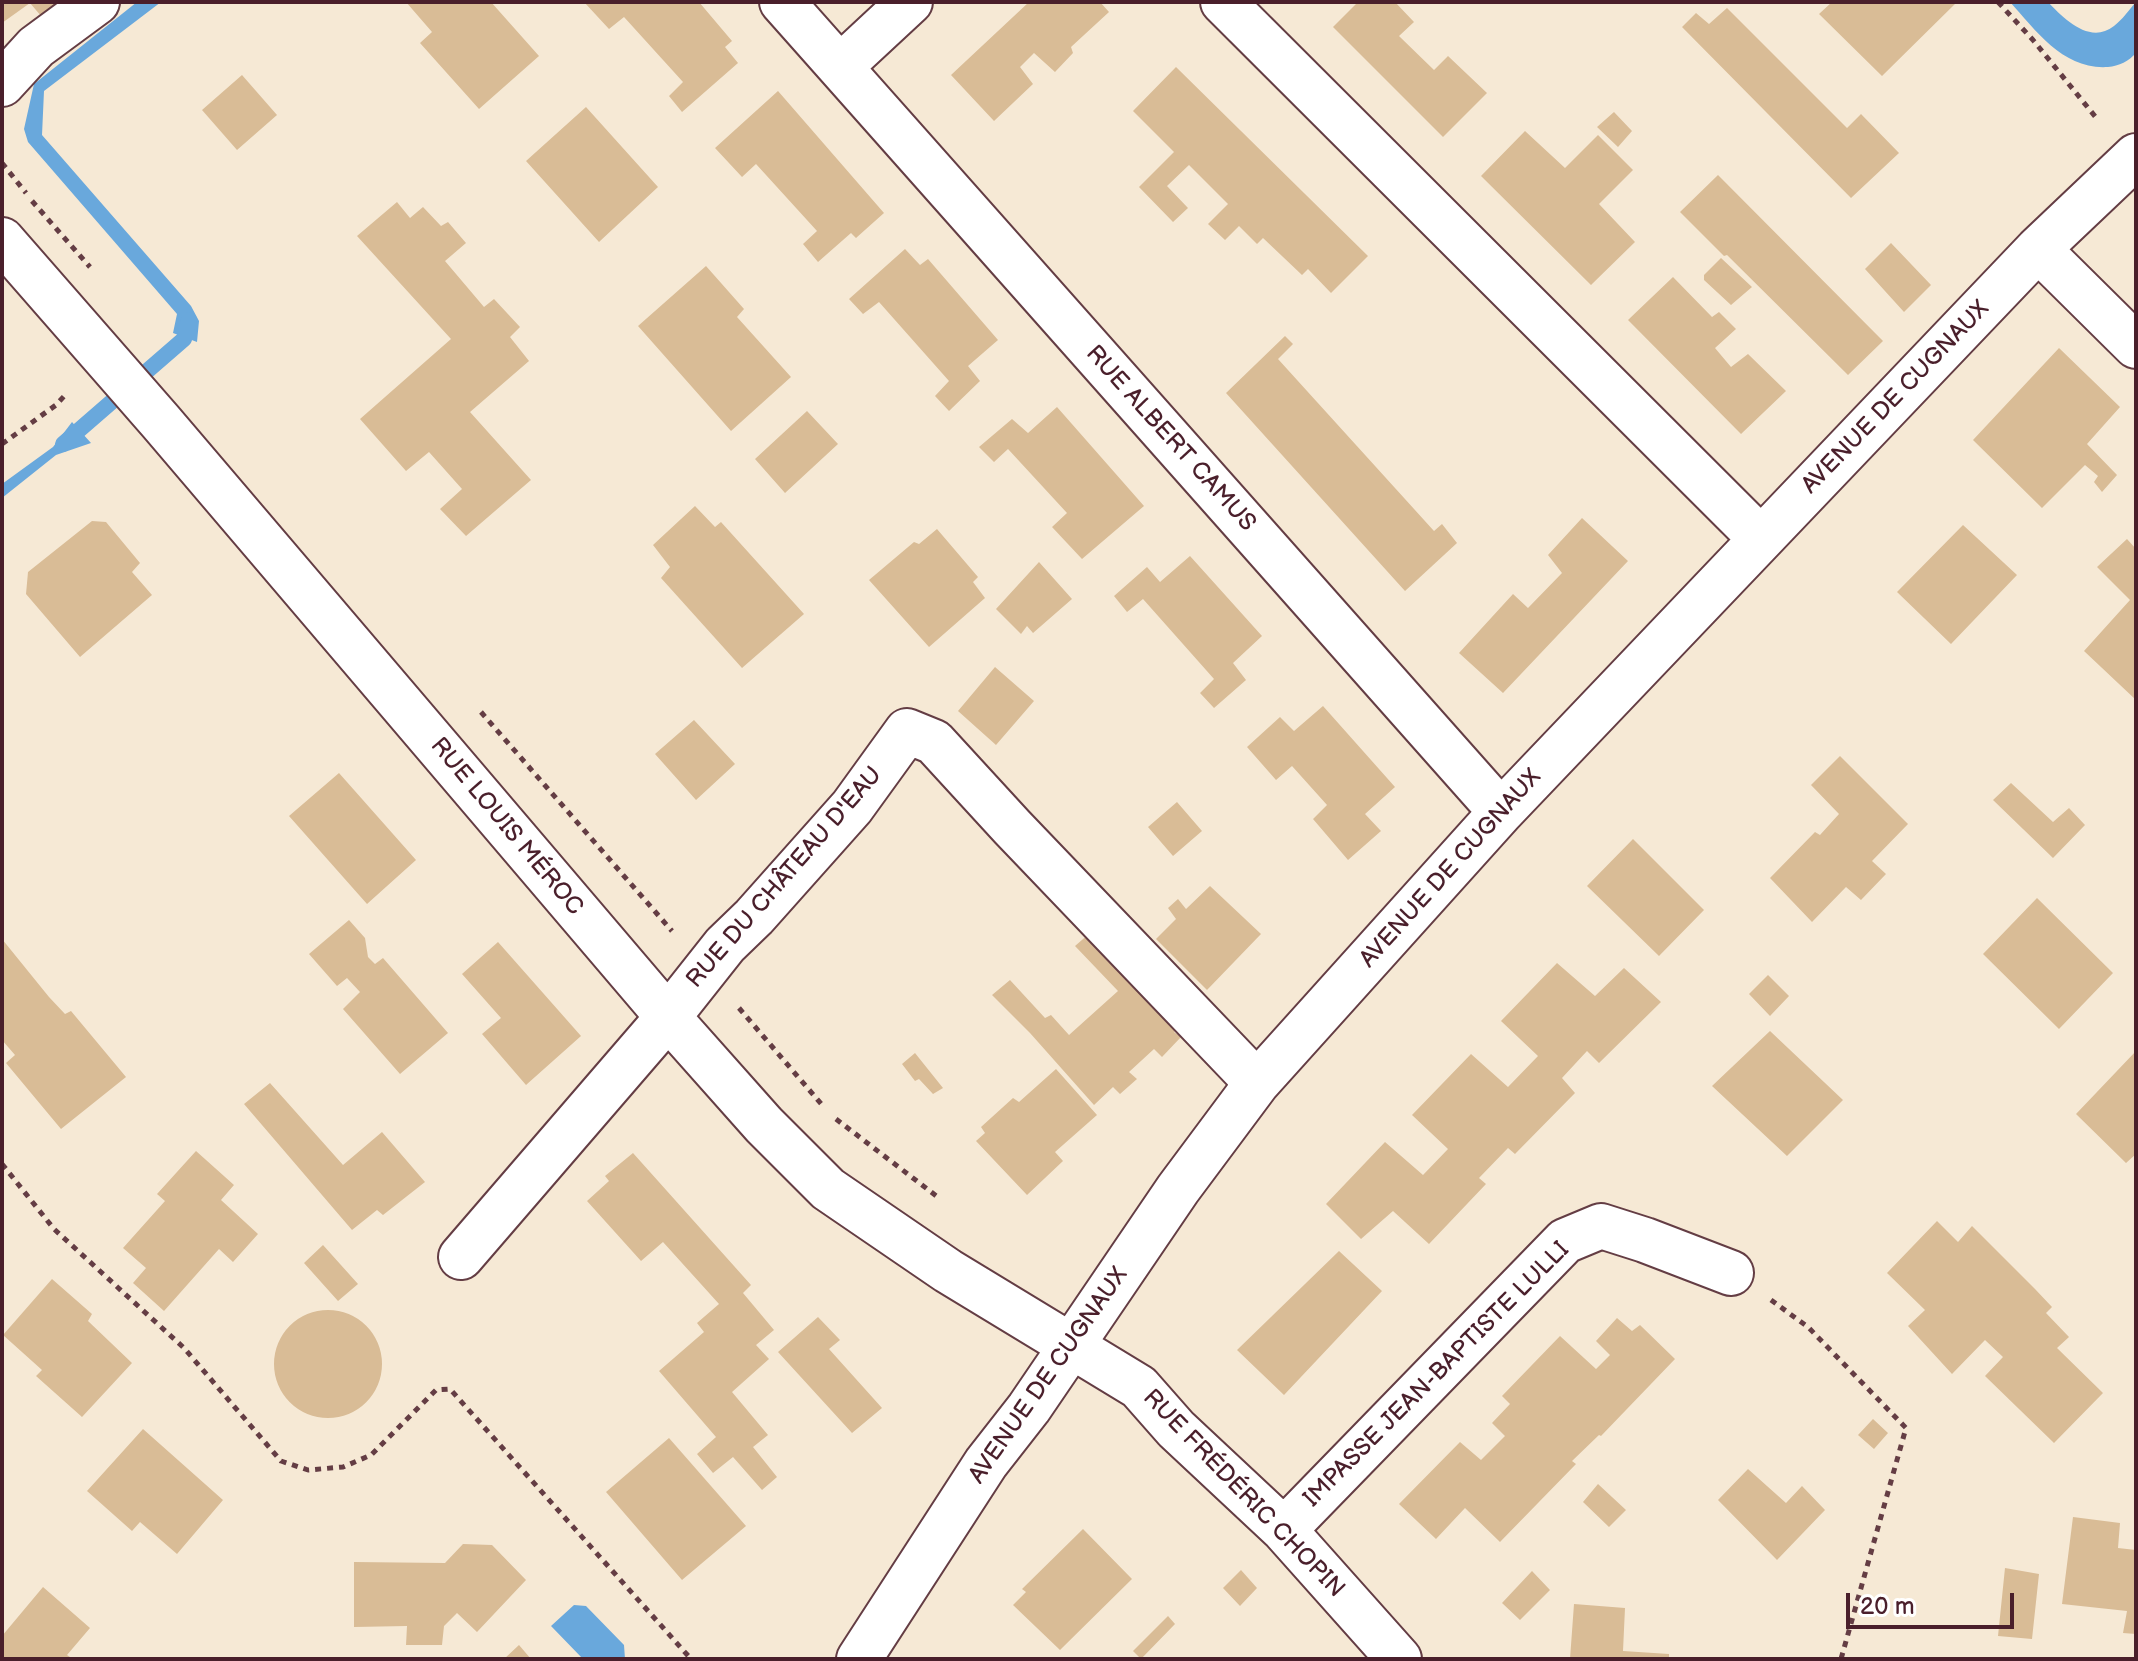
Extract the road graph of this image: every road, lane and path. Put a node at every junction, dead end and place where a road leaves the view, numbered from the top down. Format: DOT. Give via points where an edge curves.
graph roads {
  1 [pos="97,2"];
  2 [pos="782,2"];
  3 [pos="910,2"];
  4 [pos="1223,2"];
  5 [pos="1998,2"];
  6 [pos="840,67"];
  7 [pos="2,84"];
  8 [pos="2134,158"];
  9 [pos="32,201"];
  10 [pos="2,240"];
  11 [pos="2038,249"];
  12 [pos="90,267"];
  13 [pos="2136,346"];
  14 [pos="91,372"];
  15 [pos="2,444"];
  16 [pos="1761,539"];
  17 [pos="471,701"];
  18 [pos="1501,812"];
  19 [pos="706,969"];
  20 [pos="668,1017"];
  21 [pos="1257,1083"];
  22 [pos="2,1164"];
  23 [pos="949,1206"];
  24 [pos="461,1257"];
  25 [pos="1731,1273"];
  26 [pos="1072,1345"];
  27 [pos="1284,1530"];
  28 [pos="691,1659"];
  29 [pos="859,1659"];
  30 [pos="1399,1659"];
  31 [pos="1841,1659"];
  1 -- 7 [label="street" via="36,47"];
  2 -- 6 [label="street, RUE ALBERT CAMUS"];
  3 -- 6 [label="street"];
  4 -- 16 [label="street"];
  5 -- 8 [label="path"];
  6 -- 18 [label="street, RUE ALBERT CAMUS"];
  8 -- 11 [label="street, AVENUE DE CUGNAUX"];
  9 -- 12 [label="path, bridge"];
  10 -- 14 [label="street, RUE LOUIS MÉROC"];
  11 -- 13 [label="street"];
  11 -- 16 [label="street, AVENUE DE CUGNAUX"];
  14 -- 15 [label="path"];
  14 -- 20 [label="street, RUE LOUIS MÉROC" via="161,422"];
  16 -- 18 [label="street, AVENUE DE CUGNAUX"];
  17 -- 19 [label="path"];
  18 -- 21 [label="street, AVENUE DE CUGNAUX"];
  19 -- 20 [label="street, RUE DU CHÂTEAU D'EAU"];
  19 -- 21 [label="street, RUE DU CHÂTEAU D'EAU" via="852,807 907,731 934,742"];
  19 -- 23 [label="path" via="832,1117"];
  20 -- 24 [label="street, RUE DU CHÂTEAU D'EAU"];
  20 -- 26 [label="street, RUE LOUIS MÉROC" via="828,1189 948,1271"];
  21 -- 26 [label="street, AVENUE DE CUGNAUX"];
  22 -- 28 [label="path" via="54,1229 184,1348 281,1461 308,1470 343,1467 371,1455 436,1390 450,1389"];
  25 -- 27 [label="street, IMPASSE JEAN-BAPTISTE LULLI" via="1601,1226 1565,1241"];
  25 -- 31 [label="path" via="1808,1327 1906,1428"];
  26 -- 27 [label="street, RUE FRÉDÉRIC CHOPIN" via="1139,1387"];
  26 -- 29 [label="street, AVENUE DE CUGNAUX" via="986,1463"];
  27 -- 30 [label="street, RUE FRÉDÉRIC CHOPIN"];
}
